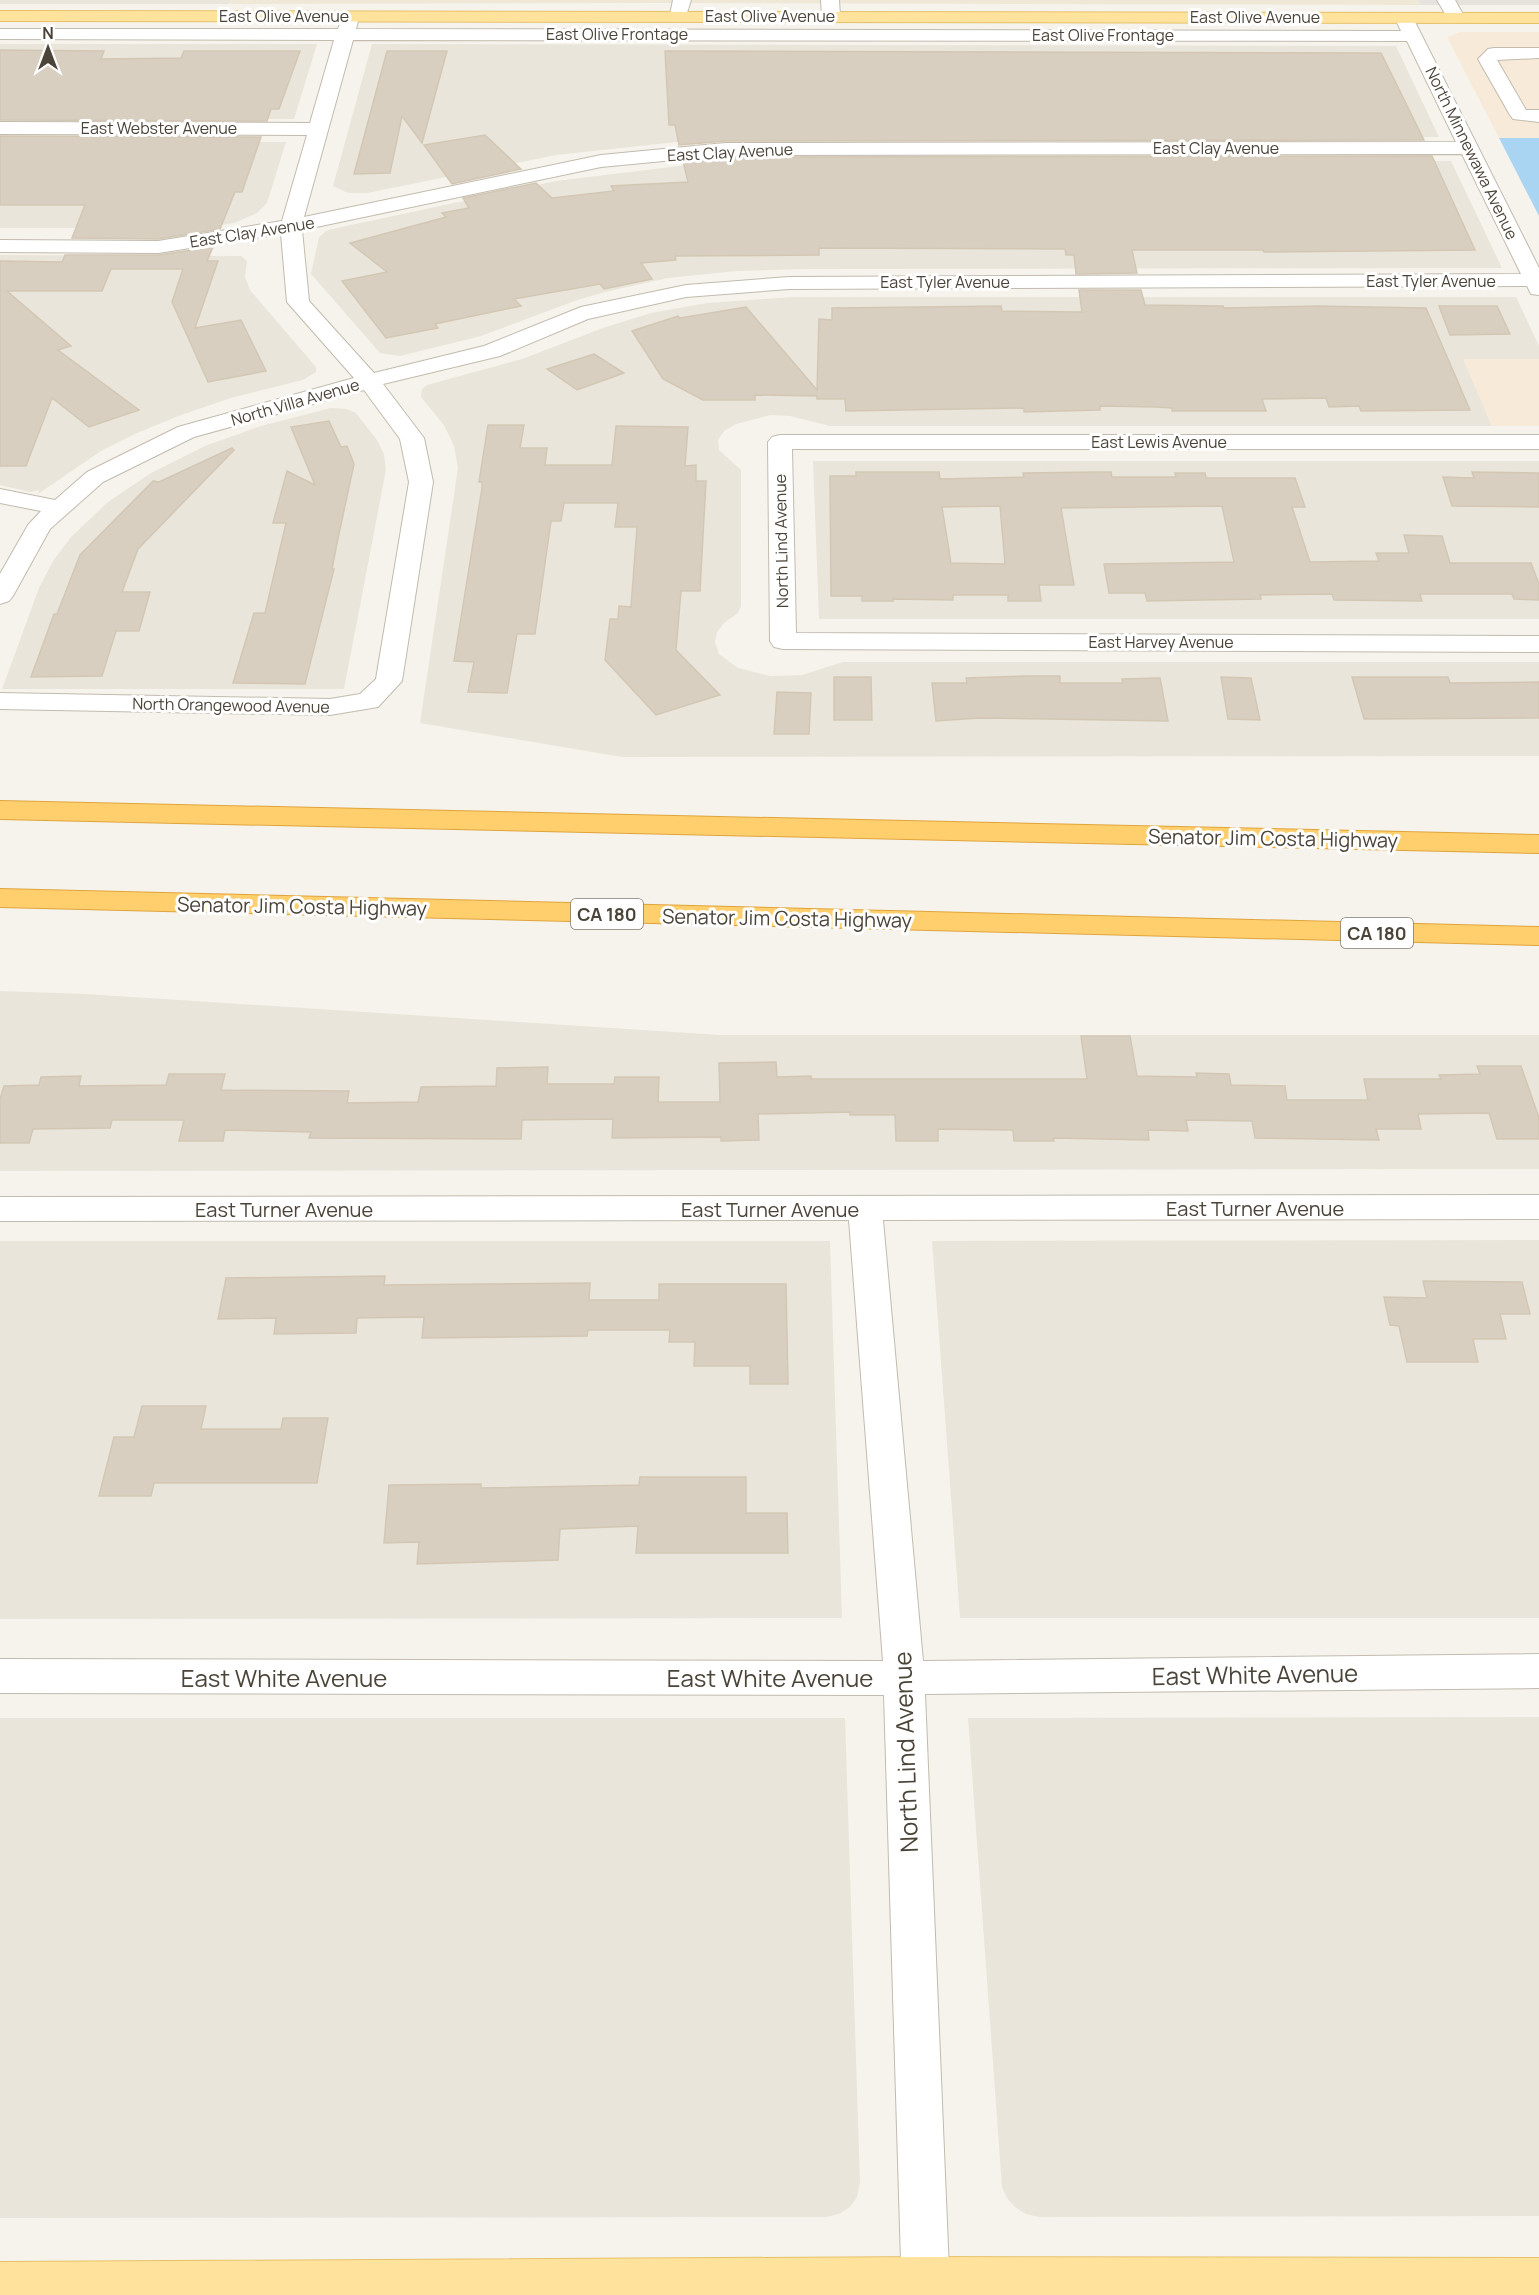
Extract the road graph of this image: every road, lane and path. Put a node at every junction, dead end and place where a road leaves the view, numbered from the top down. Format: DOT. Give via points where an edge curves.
graph roads {
  1 [pos="1446,0"];
  2 [pos="681,8"];
  3 [pos="830,8"];
  4 [pos="0,16"];
  5 [pos="1456,18"];
  6 [pos="1539,18"];
  7 [pos="347,25"];
  8 [pos="1409,27"];
  9 [pos="0,34"];
  10 [pos="1539,53"];
  11 [pos="1539,117"];
  12 [pos="0,128"];
  13 [pos="319,129"];
  14 [pos="1469,148"];
  15 [pos="291,226"];
  16 [pos="0,246"];
  17 [pos="1537,285"];
  18 [pos="369,381"];
  19 [pos="780,442"];
  20 [pos="1539,442"];
  21 [pos="0,496"];
  22 [pos="60,508"];
  23 [pos="0,596"];
  24 [pos="783,641"];
  25 [pos="1539,644"];
  26 [pos="0,701"];
  27 [pos="0,791"];
  28 [pos="0,810"];
  29 [pos="359,817"];
  30 [pos="1539,844"];
  31 [pos="0,898"];
  32 [pos="1539,936"];
  33 [pos="1539,1207"];
  34 [pos="0,1209"];
  35 [pos="865,1209"];
  36 [pos="1539,1671"];
  37 [pos="0,1676"];
  38 [pos="904,1678"];
  39 [pos="1539,2282"];
  40 [pos="0,2286"];
  41 [pos="926,2288"];
  1 -- 5 [label="street"];
  2 -- 3 [label="main road, East Olive Avenue"];
  2 -- 7 [label="main road, East Olive Avenue"];
  3 -- 8 [label="main road, East Olive Avenue"];
  4 -- 7 [label="main road, East Olive Avenue"];
  5 -- 6 [label="main road, East Olive Avenue"];
  5 -- 8 [label="main road, East Olive Avenue"];
  7 -- 8 [label="street, East Olive Frontage"];
  7 -- 9 [label="street, East Olive Frontage"];
  7 -- 13 [label="street, North Villa Avenue"];
  8 -- 14 [label="street, North Minnewawa Avenue"];
  10 -- 11 [label="street" via="1494,53 1486,59 1520,115"];
  12 -- 13 [label="street, East Webster Avenue"];
  13 -- 15 [label="street, North Villa Avenue"];
  14 -- 15 [label="street, East Clay Avenue" via="726,149 601,161"];
  14 -- 17 [label="street, North Minnewawa Avenue"];
  15 -- 16 [label="street, East Clay Avenue" via="158,247"];
  15 -- 18 [label="street, North Villa Avenue" via="298,302"];
  17 -- 18 [label="street, East Tyler Avenue" via="789,283 686,291 581,314 492,351"];
  18 -- 22 [label="street, North Villa Avenue" via="186,432 95,477"];
  18 -- 26 [label="street, North Orangewood Avenue" via="412,438 422,482 389,681 368,701 330,708"];
  19 -- 20 [label="street, East Lewis Avenue"];
  19 -- 24 [label="street, North Lind Avenue"];
  21 -- 22 [label="street"];
  22 -- 23 [label="street, North Villa Avenue" via="40,525"];
  24 -- 25 [label="street, East Harvey Avenue"];
  27 -- 29 [label="highway"];
  28 -- 29 [label="highway, Senator Jim Costa Highway"];
  29 -- 30 [label="highway, Senator Jim Costa Highway"];
  31 -- 32 [label="highway, Senator Jim Costa Highway / CA 180"];
  33 -- 35 [label="street, East Turner Avenue"];
  34 -- 35 [label="street, East Turner Avenue"];
  35 -- 38 [label="street, North Lind Avenue"];
  36 -- 38 [label="street, East White Avenue"];
  37 -- 38 [label="street, East White Avenue"];
  38 -- 41 [label="street, North Lind Avenue"];
  39 -- 41 [label="main road"];
  40 -- 41 [label="main road"];
}
